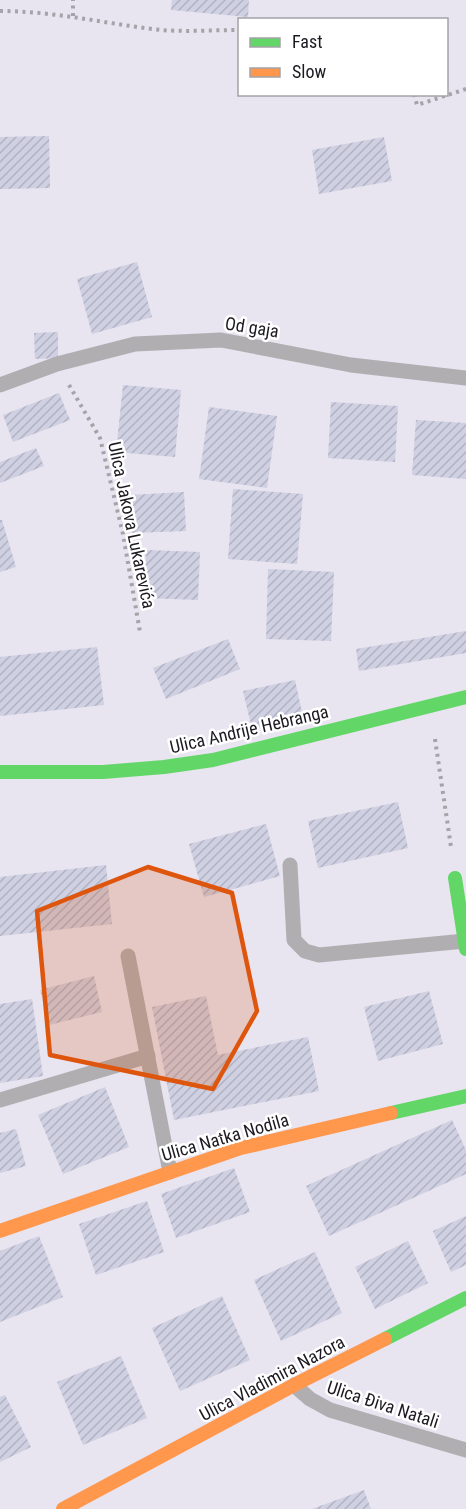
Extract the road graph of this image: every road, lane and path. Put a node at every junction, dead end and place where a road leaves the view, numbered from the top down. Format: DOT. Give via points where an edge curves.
graph roads {
  1 [pos="73,0"];
  2 [pos="0,11"];
  3 [pos="73,16"];
  4 [pos="238,30"];
  5 [pos="466,89"];
  6 [pos="448,95"];
  7 [pos="415,96"];
  8 [pos="445,96"];
  9 [pos="57,364"];
  10 [pos="466,378"];
  11 [pos="0,385"];
  12 [pos="140,632"];
  13 [pos="466,697"];
  14 [pos="430,705"];
  15 [pos="0,772"];
  16 [pos="290,865"];
  17 [pos="455,878"];
  18 [pos="465,945"];
  19 [pos="128,956"];
  20 [pos="148,1056"];
  21 [pos="466,1096"];
  22 [pos="0,1100"];
  23 [pos="170,1172"];
  24 [pos="0,1231"];
  25 [pos="466,1298"];
  26 [pos="294,1385"];
  27 [pos="466,1450"];
  28 [pos="95,1491"];
  29 [pos="63,1509"];
  30 [pos="72,1509"];
  1 -- 3 [label="path"];
  2 -- 3 [label="path"];
  3 -- 4 [label="path" via="163,30"];
  5 -- 6 [label="path"];
  7 -- 8 [label="path" via="417,105"];
  9 -- 10 [label="lane, Od gaja" via="135,344 222,340 351,365"];
  9 -- 11 [label="lane, Od gaja"];
  9 -- 12 [label="path, Ulica Jakova Lukarevića" via="100,438 123,534"];
  13 -- 14 [label="street, Ulica Andrije Hebranga"];
  14 -- 15 [label="street, Ulica Andrije Hebranga" via="213,760 103,772"];
  14 -- 17 [label="path"];
  16 -- 18 [label="lane" via="294,940 304,951 319,955"];
  17 -- 18 [label="street"];
  19 -- 20 [label="lane"];
  20 -- 22 [label="lane"];
  20 -- 23 [label="lane"];
  21 -- 23 [label="street, Ulica Natka Nodila" via="241,1148"];
  23 -- 24 [label="street, Ulica Natka Nodila"];
  25 -- 26 [label="street, Ulica Vladimira Nazora"];
  26 -- 27 [label="lane, Ulica Điva Natali" via="310,1400 330,1410"];
  26 -- 28 [label="street, Ulica Vladimira Nazora"];
  28 -- 29 [label="street, Ulica Vladimira Nazora"];
  28 -- 30 [label="street, Ulica Vladimira Nazora"];
}
